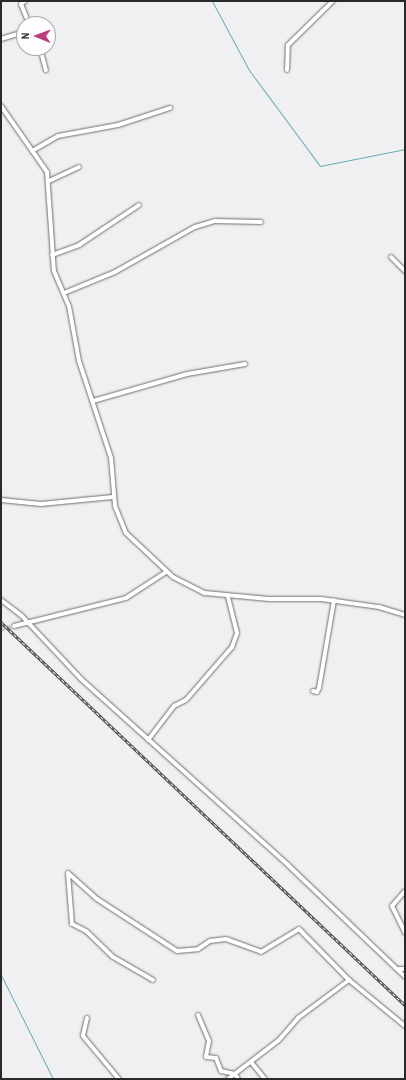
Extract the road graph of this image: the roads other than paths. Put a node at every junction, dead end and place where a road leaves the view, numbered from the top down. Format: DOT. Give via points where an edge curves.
graph roads {
  1 [pos="26,1"];
  2 [pos="334,1"];
  3 [pos="21,2"];
  4 [pos="26,16"];
  5 [pos="16,34"];
  6 [pos="1,39"];
  7 [pos="42,56"];
  8 [pos="46,70"];
  9 [pos="287,70"];
  10 [pos="1,106"];
  11 [pos="170,108"];
  12 [pos="32,151"];
  13 [pos="79,167"];
  14 [pos="48,181"];
  15 [pos="139,205"];
  16 [pos="261,222"];
  17 [pos="52,255"];
  18 [pos="391,256"];
  19 [pos="405,271"];
  20 [pos="64,293"];
  21 [pos="245,364"];
  22 [pos="93,401"];
  23 [pos="113,497"];
  24 [pos="1,500"];
  25 [pos="166,572"];
  26 [pos="228,596"];
  27 [pos="1,600"];
  28 [pos="334,600"];
  29 [pos="405,615"];
  30 [pos="29,622"];
  31 [pos="14,626"];
  32 [pos="313,691"];
  33 [pos="148,740"];
  34 [pos="405,891"];
  35 [pos="405,933"];
  36 [pos="399,969"];
  37 [pos="405,969"];
  38 [pos="405,977"];
  39 [pos="153,980"];
  40 [pos="349,980"];
  41 [pos="198,1015"];
  42 [pos="87,1018"];
  43 [pos="405,1026"];
  44 [pos="251,1062"];
  45 [pos="235,1074"];
  46 [pos="119,1079"];
  47 [pos="228,1079"];
  48 [pos="238,1079"];
  49 [pos="265,1079"];
  1 -- 3 [label="street"];
  2 -- 9 [label="street" via="288,45"];
  3 -- 4 [label="street"];
  5 -- 6 [label="street"];
  7 -- 8 [label="street"];
  10 -- 12 [label="street"];
  11 -- 12 [label="street" via="118,125 58,136"];
  12 -- 14 [label="street" via="47,172"];
  13 -- 14 [label="street"];
  14 -- 17 [label="street"];
  15 -- 17 [label="street" via="79,245"];
  16 -- 20 [label="street" via="215,221 195,227 115,272 74,292"];
  17 -- 20 [label="street"];
  18 -- 19 [label="street"];
  20 -- 22 [label="street" via="79,361"];
  21 -- 22 [label="street" via="187,374"];
  22 -- 23 [label="street" via="111,458"];
  23 -- 24 [label="street" via="40,504"];
  23 -- 25 [label="street" via="126,533"];
  25 -- 26 [label="street" via="196,590"];
  25 -- 30 [label="street" via="126,598"];
  26 -- 28 [label="street"];
  26 -- 33 [label="street" via="237,633 232,647 186,700 174,706"];
  27 -- 30 [label="street"];
  28 -- 29 [label="street"];
  28 -- 32 [label="street" via="319,688 317,692"];
  30 -- 31 [label="street"];
  30 -- 33 [label="street" via="58,656"];
  33 -- 36 [label="street"];
  34 -- 35 [label="street" via="392,906"];
  36 -- 37 [label="street"];
  36 -- 38 [label="street"];
  39 -- 40 [label="street" via="113,957 86,931 72,924 68,873 97,899 177,951 198,949 210,941 226,939 261,952 299,929"];
  40 -- 43 [label="street"];
  40 -- 44 [label="street" via="298,1018 279,1040"];
  41 -- 45 [label="street" via="209,1041 206,1057 216,1058 221,1071"];
  42 -- 46 [label="street" via="83,1036"];
  44 -- 45 [label="street"];
  44 -- 49 [label="street"];
  45 -- 47 [label="street"];
  45 -- 48 [label="street"];
}
